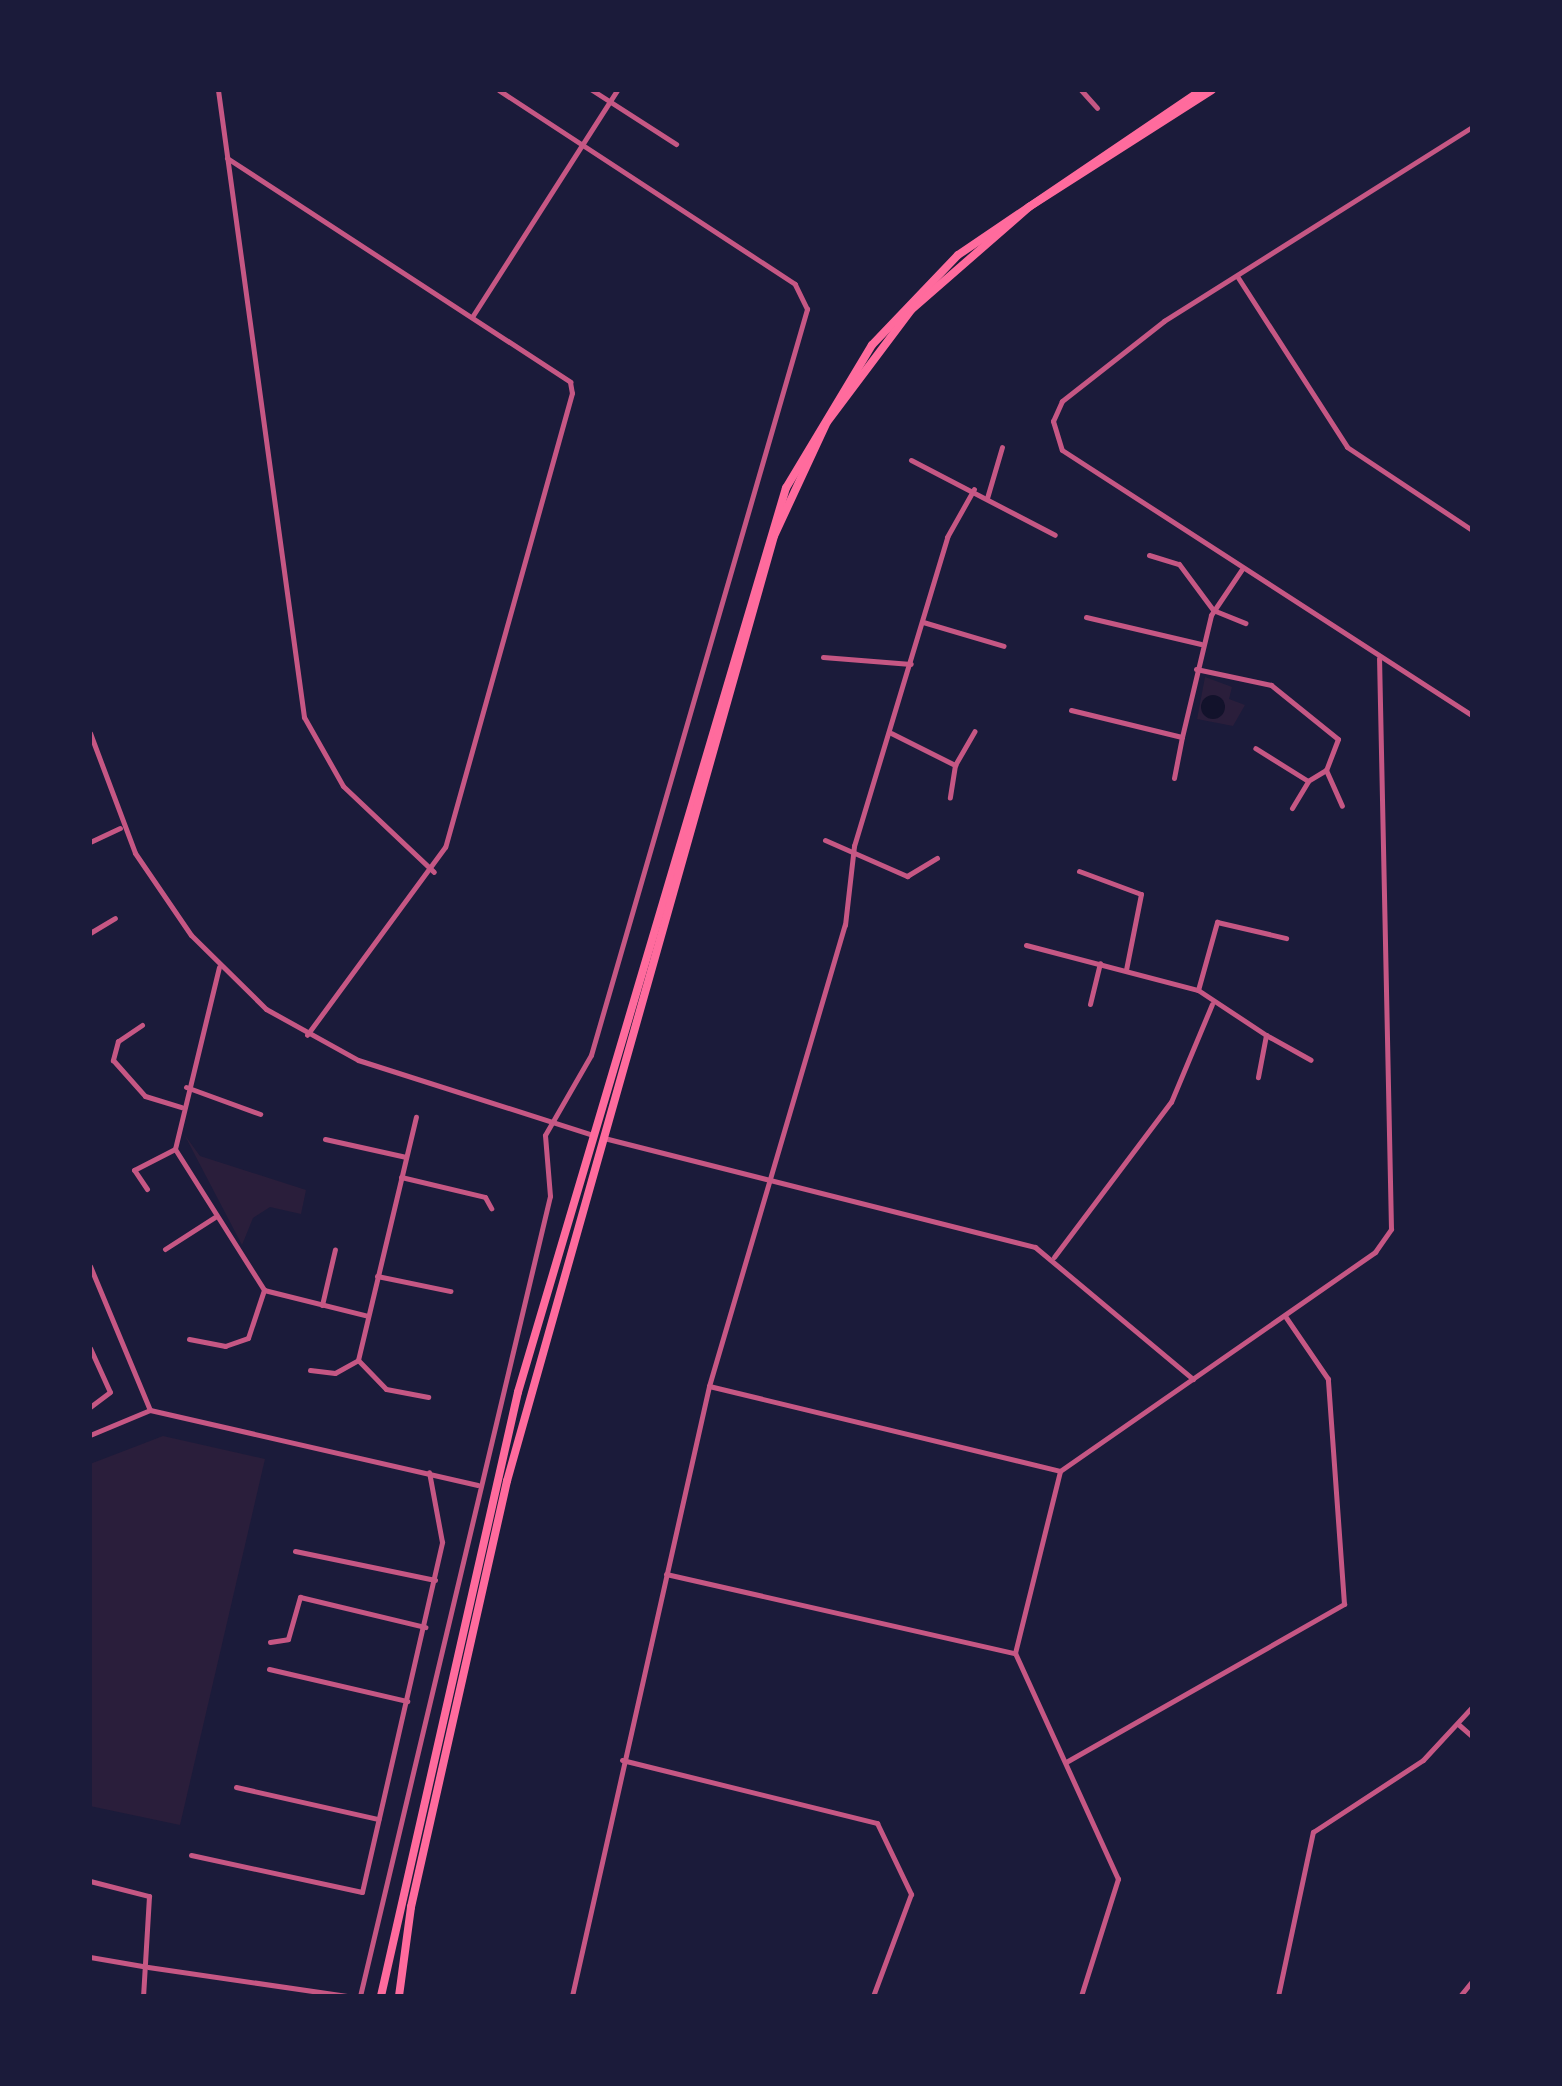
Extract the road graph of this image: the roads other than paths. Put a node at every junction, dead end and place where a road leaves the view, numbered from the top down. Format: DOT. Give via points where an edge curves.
graph roads {
  1 [pos="218,90"];
  2 [pos="499,90"];
  3 [pos="592,90"];
  4 [pos="616,90"];
  5 [pos="1081,90"];
  6 [pos="1202,90"];
  7 [pos="1212,90"];
  8 [pos="608,101"];
  9 [pos="1096,108"];
  10 [pos="1472,127"];
  11 [pos="580,143"];
  12 [pos="676,144"];
  13 [pos="227,158"];
  14 [pos="1237,276"];
  15 [pos="472,317"];
  16 [pos="1002,448"];
  17 [pos="911,460"];
  18 [pos="974,490"];
  19 [pos="987,498"];
  20 [pos="1472,530"];
  21 [pos="1056,535"];
  22 [pos="1149,556"];
  23 [pos="1242,568"];
  24 [pos="1213,610"];
  25 [pos="1086,617"];
  26 [pos="923,622"];
  27 [pos="1245,623"];
  28 [pos="1201,644"];
  29 [pos="1004,646"];
  30 [pos="823,657"];
  31 [pos="1380,658"];
  32 [pos="911,664"];
  33 [pos="1196,669"];
  34 [pos="1070,710"];
  35 [pos="1472,715"];
  36 [pos="976,731"];
  37 [pos="90,733"];
  38 [pos="891,733"];
  39 [pos="1182,737"];
  40 [pos="1255,748"];
  41 [pos="955,765"];
  42 [pos="1326,770"];
  43 [pos="1174,778"];
  44 [pos="1308,781"];
  45 [pos="950,798"];
  46 [pos="1342,806"];
  47 [pos="1292,808"];
  48 [pos="120,828"];
  49 [pos="825,840"];
  50 [pos="90,842"];
  51 [pos="854,846"];
  52 [pos="937,858"];
  53 [pos="1079,871"];
  54 [pos="434,872"];
  55 [pos="115,918"];
  56 [pos="90,933"];
  57 [pos="1286,938"];
  58 [pos="1026,945"];
  59 [pos="1100,964"];
  60 [pos="219,966"];
  61 [pos="1126,970"];
  62 [pos="1198,990"];
  63 [pos="1090,1004"];
  64 [pos="1212,1004"];
  65 [pos="142,1026"];
  66 [pos="306,1035"];
  67 [pos="1266,1035"];
  68 [pos="1311,1060"];
  69 [pos="1258,1077"];
  70 [pos="186,1087"];
  71 [pos="181,1107"];
  72 [pos="260,1114"];
  73 [pos="416,1117"];
  74 [pos="552,1117"];
  75 [pos="594,1135"];
  76 [pos="325,1139"];
  77 [pos="609,1140"];
  78 [pos="175,1149"];
  79 [pos="406,1158"];
  80 [pos="401,1177"];
  81 [pos="769,1185"];
  82 [pos="147,1189"];
  83 [pos="491,1208"];
  84 [pos="215,1217"];
  85 [pos="165,1249"];
  86 [pos="335,1249"];
  87 [pos="1054,1258"];
  88 [pos="90,1266"];
  89 [pos="377,1276"];
  90 [pos="264,1290"];
  91 [pos="450,1291"];
  92 [pos="322,1305"];
  93 [pos="368,1316"];
  94 [pos="1285,1316"];
  95 [pos="188,1339"];
  96 [pos="90,1348"];
  97 [pos="358,1360"];
  98 [pos="310,1370"];
  99 [pos="1193,1379"];
  100 [pos="709,1386"];
  101 [pos="428,1397"];
  102 [pos="90,1408"];
  103 [pos="150,1410"];
  104 [pos="90,1435"];
  105 [pos="1060,1471"];
  106 [pos="428,1472"];
  107 [pos="478,1484"];
  108 [pos="295,1551"];
  109 [pos="666,1574"];
  110 [pos="435,1580"];
  111 [pos="425,1627"];
  112 [pos="270,1642"];
  113 [pos="1016,1653"];
  114 [pos="269,1669"];
  115 [pos="407,1701"];
  116 [pos="1472,1707"];
  117 [pos="1458,1724"];
  118 [pos="1472,1736"];
  119 [pos="622,1760"];
  120 [pos="1066,1762"];
  121 [pos="236,1786"];
  122 [pos="378,1818"];
  123 [pos="190,1855"];
  124 [pos="90,1880"];
  125 [pos="90,1957"];
  126 [pos="145,1966"];
  127 [pos="1472,1981"];
  128 [pos="143,1996"];
  129 [pos="347,1996"];
  130 [pos="360,1996"];
  131 [pos="381,1996"];
  132 [pos="399,1996"];
  133 [pos="572,1996"];
  134 [pos="873,1996"];
  135 [pos="1081,1996"];
  136 [pos="1278,1996"];
  137 [pos="1460,1996"];
  1 -- 13 [label="street"];
  2 -- 11 [label="street"];
  3 -- 8 [label="street"];
  4 -- 8 [label="street"];
  5 -- 9 [label="street"];
  6 -- 75 [label="main road" via="958,255 894,317 818,426 762,545"];
  7 -- 77 [label="main road" via="972,250 876,352 827,422 774,536 735,658"];
  8 -- 11 [label="street"];
  8 -- 12 [label="street"];
  10 -- 14 [label="street"];
  11 -- 15 [label="street"];
  11 -- 74 [label="street" via="795,284 806,321 591,1055"];
  13 -- 15 [label="street"];
  13 -- 54 [label="street" via="304,716 343,786"];
  14 -- 20 [label="street" via="1347,447"];
  14 -- 23 [label="street" via="1054,412 1062,450"];
  15 -- 54 [label="street" via="570,382 572,405"];
  16 -- 19 [label="street"];
  17 -- 18 [label="street"];
  18 -- 19 [label="street"];
  18 -- 26 [label="street" via="947,537"];
  19 -- 21 [label="street"];
  22 -- 24 [label="street" via="1179,564"];
  23 -- 24 [label="street"];
  23 -- 31 [label="street"];
  24 -- 27 [label="street"];
  24 -- 28 [label="street"];
  25 -- 28 [label="street"];
  26 -- 29 [label="street"];
  26 -- 32 [label="street"];
  28 -- 33 [label="street"];
  30 -- 32 [label="street" via="862,653"];
  31 -- 35 [label="street"];
  31 -- 94 [label="street" via="1394,1208 1375,1252"];
  32 -- 38 [label="street"];
  33 -- 39 [label="street"];
  33 -- 42 [label="street" via="1271,685 1332,726 1338,751"];
  34 -- 39 [label="street"];
  36 -- 41 [label="street"];
  37 -- 48 [label="street"];
  38 -- 41 [label="street"];
  38 -- 51 [label="street"];
  39 -- 43 [label="street"];
  40 -- 44 [label="street"];
  41 -- 45 [label="street"];
  42 -- 44 [label="street"];
  42 -- 46 [label="street"];
  44 -- 47 [label="street"];
  48 -- 50 [label="street"];
  48 -- 60 [label="street"];
  49 -- 51 [label="street"];
  51 -- 52 [label="street" via="907,876"];
  51 -- 81 [label="street" via="847,901"];
  53 -- 61 [label="street" via="1141,894"];
  54 -- 66 [label="street"];
  55 -- 56 [label="street"];
  57 -- 62 [label="street" via="1217,922"];
  58 -- 59 [label="street"];
  59 -- 61 [label="street"];
  59 -- 63 [label="street"];
  60 -- 66 [label="street"];
  60 -- 70 [label="street"];
  61 -- 62 [label="street"];
  62 -- 64 [label="street"];
  64 -- 67 [label="street"];
  64 -- 87 [label="street" via="1171,1102"];
  65 -- 71 [label="street" via="118,1041 113,1060 145,1096"];
  66 -- 74 [label="street" via="422,1084"];
  67 -- 68 [label="street"];
  67 -- 69 [label="street"];
  70 -- 71 [label="street"];
  70 -- 72 [label="street" via="244,1101"];
  71 -- 78 [label="street"];
  73 -- 79 [label="street"];
  74 -- 75 [label="street"];
  74 -- 107 [label="street" via="542,1158 550,1196"];
  75 -- 77 [label="street"];
  75 -- 131 [label="main road" via="499,1468"];
  76 -- 79 [label="street"];
  77 -- 81 [label="street"];
  77 -- 132 [label="main road" via="506,1481"];
  78 -- 82 [label="street" via="134,1170"];
  78 -- 84 [label="street"];
  79 -- 80 [label="street"];
  80 -- 83 [label="street" via="485,1197"];
  80 -- 89 [label="street"];
  81 -- 87 [label="street"];
  81 -- 100 [label="street"];
  84 -- 85 [label="street"];
  84 -- 90 [label="street"];
  86 -- 92 [label="street"];
  87 -- 99 [label="street"];
  88 -- 103 [label="street"];
  89 -- 91 [label="street"];
  89 -- 93 [label="street"];
  90 -- 92 [label="street"];
  90 -- 95 [label="street" via="248,1338 216,1346"];
  92 -- 93 [label="street"];
  93 -- 97 [label="street"];
  94 -- 99 [label="street"];
  94 -- 120 [label="street" via="1328,1379 1344,1604"];
  96 -- 102 [label="street" via="110,1392"];
  97 -- 98 [label="street" via="335,1373"];
  97 -- 101 [label="street" via="386,1389"];
  99 -- 105 [label="street"];
  100 -- 105 [label="street"];
  100 -- 109 [label="street"];
  103 -- 104 [label="street"];
  103 -- 106 [label="street"];
  105 -- 113 [label="street"];
  106 -- 107 [label="street"];
  106 -- 110 [label="street" via="443,1528"];
  107 -- 130 [label="street"];
  108 -- 110 [label="street"];
  109 -- 113 [label="street"];
  109 -- 119 [label="street"];
  110 -- 111 [label="street"];
  111 -- 112 [label="street" via="300,1597 288,1639"];
  111 -- 115 [label="street"];
  113 -- 120 [label="street"];
  114 -- 115 [label="street"];
  115 -- 122 [label="street"];
  116 -- 117 [label="street"];
  117 -- 118 [label="street"];
  117 -- 136 [label="street" via="1414,1766 1312,1832"];
  119 -- 133 [label="street"];
  119 -- 134 [label="street" via="877,1823 910,1894"];
  120 -- 135 [label="street" via="1120,1892"];
  121 -- 122 [label="street"];
  122 -- 123 [label="street" via="356,1895"];
  124 -- 126 [label="street" via="149,1896"];
  125 -- 126 [label="street"];
  126 -- 128 [label="street"];
  126 -- 129 [label="street"];
  127 -- 137 [label="street"];
}
